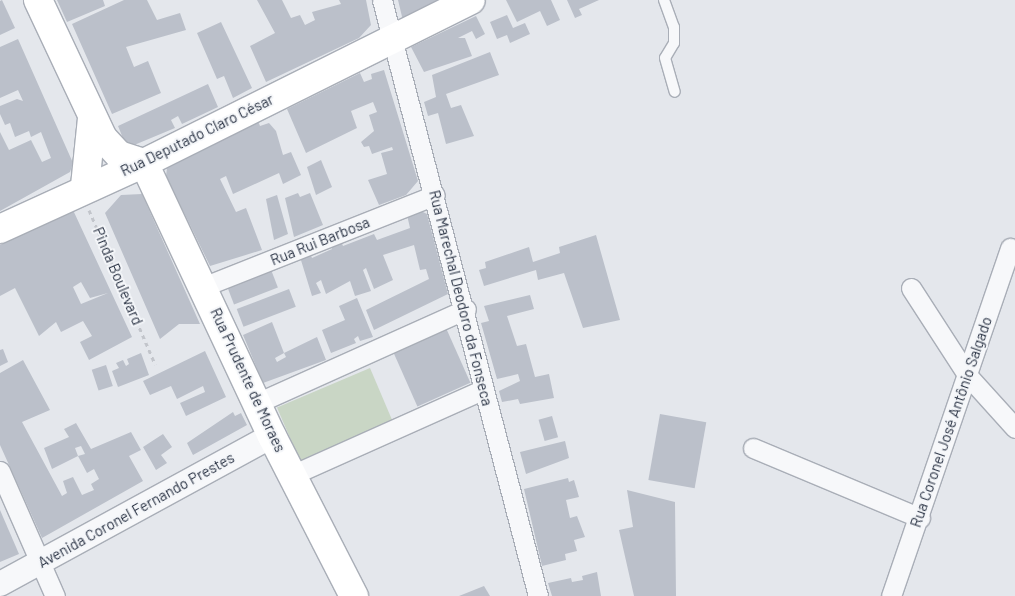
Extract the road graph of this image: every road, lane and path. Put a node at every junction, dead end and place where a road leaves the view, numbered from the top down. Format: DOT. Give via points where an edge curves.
graph roads {
  1 [pos="38,0"];
  2 [pos="382,0"];
  3 [pos="471,0"];
  4 [pos="664,0"];
  5 [pos="394,39"];
  6 [pos="675,92"];
  7 [pos="91,116"];
  8 [pos="144,163"];
  9 [pos="83,187"];
  10 [pos="435,195"];
  11 [pos="0,228"];
  12 [pos="1010,248"];
  13 [pos="205,286"];
  14 [pos="911,288"];
  15 [pos="466,309"];
  16 [pos="155,364"];
  17 [pos="968,376"];
  18 [pos="484,389"];
  19 [pos="257,403"];
  20 [pos="1015,428"];
  21 [pos="272,436"];
  22 [pos="753,448"];
  23 [pos="0,471"];
  24 [pos="292,475"];
  25 [pos="920,518"];
  26 [pos="40,564"];
  27 [pos="0,584"];
  28 [pos="55,596"];
  29 [pos="354,596"];
  30 [pos="538,596"];
  31 [pos="891,596"];
  1 -- 7 [label="main road"];
  2 -- 5 [label="street, Rua Marechal Deodoro da Fonseca"];
  3 -- 5 [label="main road, Rua Deputado Claro César"];
  4 -- 6 [label="lane" via="674,27 674,43 665,58"];
  5 -- 8 [label="main road, Rua Deputado Claro César"];
  5 -- 10 [label="street, Rua Marechal Deodoro da Fonseca"];
  7 -- 8 [label="main road" via="119,155"];
  7 -- 9 [label="main road"];
  8 -- 9 [label="main road, Rua Deputado Claro César"];
  8 -- 13 [label="main road, Rua Prudente de Moraes"];
  9 -- 11 [label="main road, Rua Deputado Claro César"];
  9 -- 16 [label="path, Pinda Boulevard"];
  10 -- 13 [label="street, Rua Rui Barbosa"];
  10 -- 15 [label="street, Rua Marechal Deodoro da Fonseca"];
  12 -- 17 [label="street, Rua Coronel José Antônio Salgado"];
  13 -- 19 [label="main road, Rua Prudente de Moraes"];
  14 -- 17 [label="street"];
  15 -- 18 [label="street, Rua Marechal Deodoro da Fonseca"];
  15 -- 19 [label="street"];
  17 -- 20 [label="street"];
  17 -- 25 [label="street, Rua Coronel José Antônio Salgado"];
  18 -- 24 [label="street"];
  18 -- 30 [label="street, Rua Marechal Deodoro da Fonseca"];
  19 -- 21 [label="main road, Rua Prudente de Moraes"];
  21 -- 24 [label="main road, Rua Prudente de Moraes"];
  21 -- 26 [label="street, Avenida Coronel Fernando Prestes"];
  22 -- 25 [label="street"];
  23 -- 26 [label="street"];
  24 -- 29 [label="main road, Rua Prudente de Moraes"];
  25 -- 31 [label="street, Rua Coronel José Antônio Salgado"];
  26 -- 27 [label="street, Avenida Coronel Fernando Prestes"];
  26 -- 28 [label="street"];
}
